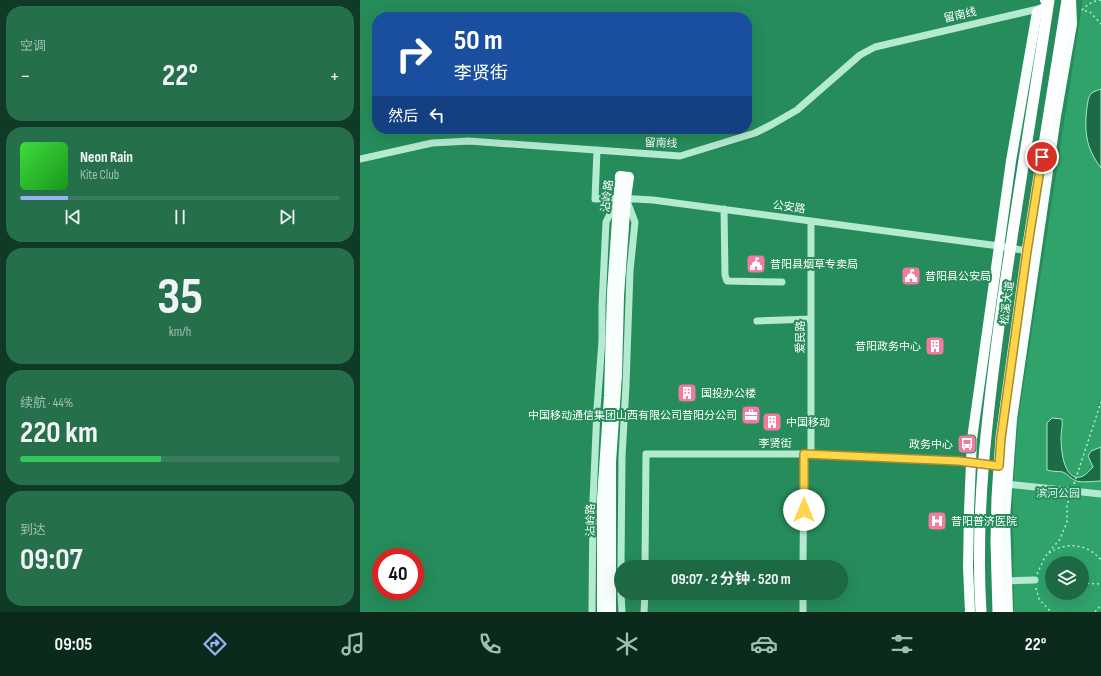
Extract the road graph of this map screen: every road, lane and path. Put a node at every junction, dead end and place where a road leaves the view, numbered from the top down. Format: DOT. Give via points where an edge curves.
graph roads {
  1 [pos="1067,0"];
  2 [pos="1071,0"];
  3 [pos="1101,0"];
  4 [pos="1047,2"];
  5 [pos="1101,24"];
  6 [pos="752,134"];
  7 [pos="752,134"];
  8 [pos="597,150"];
  9 [pos="360,159"];
  10 [pos="622,198"];
  11 [pos="724,209"];
  12 [pos="811,221"];
  13 [pos="1004,247"];
  14 [pos="1027,251"];
  15 [pos="782,282"];
  16 [pos="811,319"];
  17 [pos="756,321"];
  18 [pos="1101,402"];
  19 [pos="804,454"];
  20 [pos="811,454"];
  21 [pos="971,463"];
  22 [pos="983,465"];
  23 [pos="999,466"];
  24 [pos="1006,484"];
  25 [pos="1072,491"];
  26 [pos="1101,494"];
  27 [pos="1046,556"];
  28 [pos="1046,556"];
  29 [pos="1045,557"];
  30 [pos="621,560"];
  31 [pos="645,560"];
  32 [pos="803,560"];
  33 [pos="1101,560"];
  34 [pos="1035,580"];
  35 [pos="1002,581"];
  36 [pos="1089,583"];
  37 [pos="1101,584"];
  38 [pos="622,600"];
  39 [pos="644,600"];
  40 [pos="803,600"];
  41 [pos="1101,606"];
  42 [pos="592,612"];
  43 [pos="602,612"];
  44 [pos="610,612"];
  45 [pos="622,612"];
  46 [pos="644,612"];
  47 [pos="803,612"];
  48 [pos="970,612"];
  49 [pos="981,612"];
  50 [pos="998,612"];
  51 [pos="1008,612"];
  52 [pos="1051,612"];
  53 [pos="1095,612"];
  1 -- 14 [label="highway, 松溪大道"];
  2 -- 24 [label="main road" via="1072,24 1012,418"];
  3 -- 5 [label="path" via="1095,0 1082,10 1090,12"];
  4 -- 6 [label="street, 留南线" via="875,47 860,55 797,110"];
  4 -- 13 [label="highway, 松溪大道"];
  7 -- 8 [label="street, 留南线" via="680,156"];
  8 -- 9 [label="street, 留南线" via="469,141 432,143"];
  8 -- 10 [label="street, 公安路" via="595,199"];
  10 -- 11 [label="street, 公安路"];
  10 -- 30 [label="street" via="635,222 630,271 622,457"];
  10 -- 42 [label="street" via="606,222 593,500"];
  10 -- 43 [label="main road, 沾岭路" via="612,293 602,499"];
  10 -- 44 [label="main road, 沾岭路" via="617,375 611,462"];
  11 -- 12 [label="street, 公安路"];
  11 -- 15 [label="street" via="725,275 728,281"];
  12 -- 13 [label="street, 公安路"];
  12 -- 16 [label="street, 爱民路"];
  13 -- 14 [label="street, 公安路"];
  13 -- 21 [label="main road" via="972,439"];
  13 -- 22 [label="highway, 松溪大道"];
  14 -- 23 [label="highway, 松溪大道"];
  16 -- 17 [label="street"];
  16 -- 20 [label="street, 爱民路"];
  18 -- 25 [label="path"];
  19 -- 20 [label="street, 李贤街"];
  19 -- 31 [label="street, 李贤街" via="646,454"];
  19 -- 32 [label="street"];
  20 -- 21 [label="street, 李贤街"];
  21 -- 22 [label="street, 李贤街"];
  21 -- 48 [label="main road" via="968,567"];
  22 -- 23 [label="street, 李贤街"];
  22 -- 49 [label="highway, 松溪大道" via="979,537"];
  23 -- 35 [label="highway, 松溪大道" via="996,542"];
  24 -- 25 [label="street"];
  24 -- 35 [label="main road"];
  25 -- 26 [label="street"];
  25 -- 27 [label="path" via="1067,505 1067,522 1060,539"];
  28 -- 33 [label="path" via="1060,547 1072,546 1090,550"];
  29 -- 34 [label="path"];
  34 -- 35 [label="street"];
  34 -- 52 [label="path" via="1039,599"];
  35 -- 50 [label="highway, 松溪大道"];
  35 -- 51 [label="main road"];
  36 -- 37 [label="path"];
  38 -- 45 [label="street"];
  39 -- 46 [label="street"];
  40 -- 47 [label="street"];
  41 -- 53 [label="path"];
}
